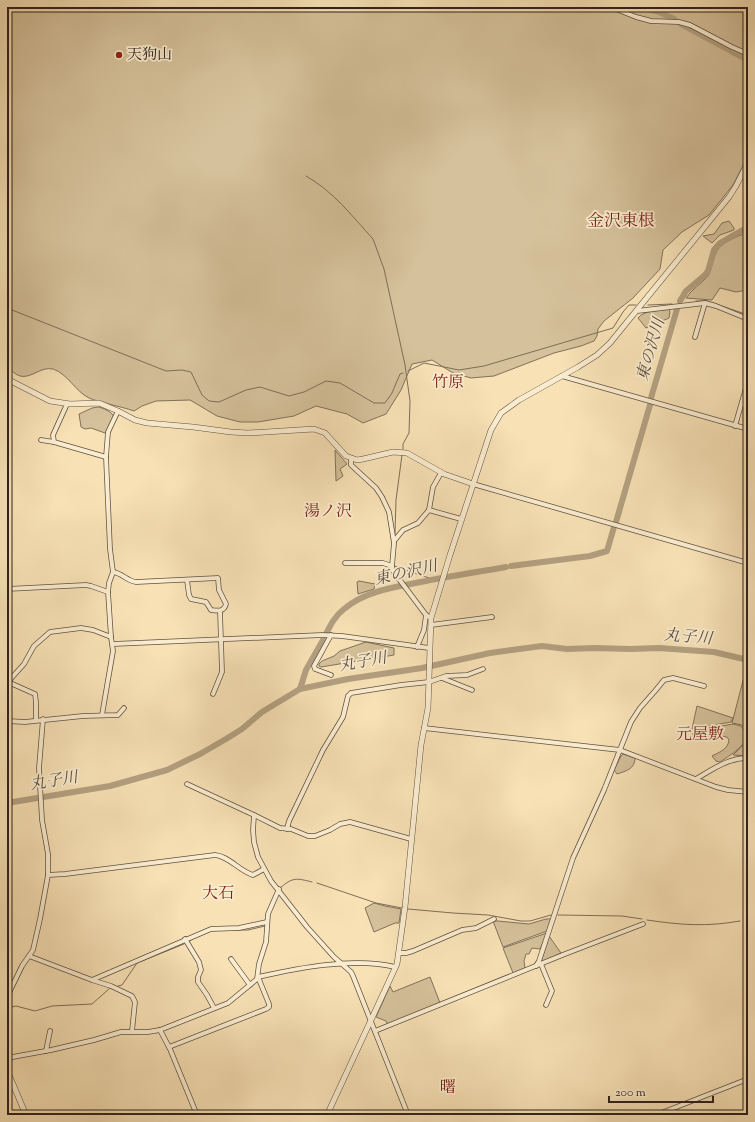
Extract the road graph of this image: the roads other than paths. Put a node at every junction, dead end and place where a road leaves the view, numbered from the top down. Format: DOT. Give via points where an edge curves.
graph roads {
  1 [pos="611,7"];
  2 [pos="748,54"];
  3 [pos="748,162"];
  4 [pos="705,303"];
  5 [pos="637,311"];
  6 [pos="748,319"];
  7 [pos="695,337"];
  8 [pos="562,376"];
  9 [pos="7,379"];
  10 [pos="748,381"];
  11 [pos="67,404"];
  12 [pos="118,411"];
  13 [pos="735,426"];
  14 [pos="748,429"];
  15 [pos="41,440"];
  16 [pos="54,442"];
  17 [pos="106,457"];
  18 [pos="351,458"];
  19 [pos="441,473"];
  20 [pos="473,484"];
  21 [pos="429,510"];
  22 [pos="462,519"];
  23 [pos="394,541"];
  24 [pos="345,563"];
  25 [pos="748,563"];
  26 [pos="392,566"];
  27 [pos="113,572"];
  28 [pos="187,580"];
  29 [pos="7,589"];
  30 [pos="108,592"];
  31 [pos="220,611"];
  32 [pos="429,616"];
  33 [pos="492,617"];
  34 [pos="431,625"];
  35 [pos="331,635"];
  36 [pos="111,637"];
  37 [pos="221,640"];
  38 [pos="113,644"];
  39 [pos="417,647"];
  40 [pos="429,650"];
  41 [pos="483,669"];
  42 [pos="331,675"];
  43 [pos="442,678"];
  44 [pos="429,682"];
  45 [pos="7,683"];
  46 [pos="704,686"];
  47 [pos="472,690"];
  48 [pos="213,694"];
  49 [pos="124,708"];
  50 [pos="102,715"];
  51 [pos="43,719"];
  52 [pos="36,720"];
  53 [pos="7,721"];
  54 [pos="424,728"];
  55 [pos="620,750"];
  56 [pos="748,758"];
  57 [pos="696,779"];
  58 [pos="187,784"];
  59 [pos="748,792"];
  60 [pos="254,815"];
  61 [pos="287,829"];
  62 [pos="411,839"];
  63 [pos="264,869"];
  64 [pos="48,875"];
  65 [pos="279,890"];
  66 [pos="494,919"];
  67 [pos="267,922"];
  68 [pos="642,924"];
  69 [pos="185,940"];
  70 [pos="399,953"];
  71 [pos="30,956"];
  72 [pos="231,959"];
  73 [pos="342,964"];
  74 [pos="541,964"];
  75 [pos="536,966"];
  76 [pos="395,967"];
  77 [pos="258,977"];
  78 [pos="92,980"];
  79 [pos="250,985"];
  80 [pos="7,997"];
  81 [pos="546,1006"];
  82 [pos="214,1008"];
  83 [pos="371,1020"];
  84 [pos="160,1030"];
  85 [pos="50,1031"];
  86 [pos="132,1031"];
  87 [pos="375,1031"];
  88 [pos="169,1047"];
  89 [pos="46,1051"];
  90 [pos="7,1058"];
  91 [pos="7,1070"];
  92 [pos="748,1079"];
  93 [pos="26,1115"];
  94 [pos="197,1115"];
  95 [pos="327,1115"];
  96 [pos="408,1115"];
  97 [pos="656,1115"];
  1 -- 2 [label="street" via="636,18 690,25"];
  3 -- 5 [label="street" via="729,197"];
  4 -- 5 [label="street"];
  4 -- 6 [label="street"];
  4 -- 7 [label="street"];
  5 -- 8 [label="street" via="597,355"];
  8 -- 13 [label="street"];
  8 -- 20 [label="street" via="518,400 501,413 491,430"];
  9 -- 11 [label="street" via="50,401"];
  10 -- 13 [label="street"];
  11 -- 12 [label="street" via="98,403"];
  11 -- 16 [label="street" via="53,434"];
  12 -- 17 [label="street" via="108,432"];
  12 -- 18 [label="street" via="147,423 231,432 314,429 325,433 341,452"];
  13 -- 14 [label="street"];
  15 -- 16 [label="street"];
  16 -- 17 [label="street"];
  17 -- 27 [label="street"];
  18 -- 19 [label="street" via="363,459 400,452 413,456"];
  18 -- 23 [label="street" via="352,465 376,488 382,498 389,512"];
  19 -- 20 [label="street"];
  19 -- 21 [label="street" via="433,487"];
  20 -- 22 [label="street"];
  20 -- 25 [label="street"];
  21 -- 22 [label="street"];
  21 -- 23 [label="street" via="418,523 403,530"];
  22 -- 32 [label="street"];
  23 -- 26 [label="street"];
  24 -- 26 [label="street" via="383,563"];
  26 -- 32 [label="street" via="404,587"];
  27 -- 28 [label="street" via="119,573 131,582"];
  27 -- 30 [label="street"];
  28 -- 31 [label="street" via="190,599 205,602 211,610"];
  28 -- 31 [label="street" via="218,578 219,590 226,604"];
  29 -- 30 [label="street" via="86,585"];
  30 -- 36 [label="street"];
  31 -- 37 [label="street"];
  32 -- 34 [label="street"];
  32 -- 39 [label="street"];
  33 -- 34 [label="street"];
  34 -- 40 [label="street"];
  35 -- 37 [label="street"];
  35 -- 39 [label="street"];
  35 -- 42 [label="street" via="314,666"];
  36 -- 38 [label="street"];
  36 -- 45 [label="street" via="81,628 50,632 31,650 24,664"];
  37 -- 38 [label="street"];
  37 -- 48 [label="street" via="222,672"];
  38 -- 50 [label="street"];
  39 -- 40 [label="street"];
  40 -- 44 [label="street"];
  41 -- 43 [label="street" via="467,675"];
  43 -- 44 [label="street"];
  43 -- 47 [label="street"];
  44 -- 54 [label="street"];
  44 -- 61 [label="street" via="351,693 348,696 343,717 323,750"];
  45 -- 52 [label="street" via="35,694"];
  46 -- 55 [label="street" via="673,678 664,680 631,722"];
  49 -- 50 [label="street" via="118,715"];
  50 -- 51 [label="street"];
  51 -- 52 [label="street"];
  51 -- 64 [label="street" via="39,783 48,854"];
  52 -- 53 [label="street"];
  54 -- 55 [label="street"];
  54 -- 62 [label="street"];
  55 -- 57 [label="street"];
  55 -- 75 [label="street" via="573,858"];
  56 -- 57 [label="street" via="726,761"];
  57 -- 59 [label="street" via="716,787"];
  58 -- 60 [label="street"];
  60 -- 61 [label="street" via="274,826"];
  60 -- 63 [label="street" via="254,842"];
  61 -- 62 [label="street" via="315,836 350,822"];
  62 -- 70 [label="street"];
  63 -- 64 [label="street" via="253,875 247,874 224,857 215,855"];
  63 -- 65 [label="street"];
  64 -- 71 [label="street" via="36,939"];
  65 -- 67 [label="street"];
  65 -- 73 [label="street" via="307,927"];
  66 -- 70 [label="street" via="413,951"];
  67 -- 69 [label="street" via="239,928 211,929"];
  67 -- 77 [label="street" via="266,942"];
  68 -- 74 [label="street"];
  69 -- 78 [label="street"];
  69 -- 82 [label="street" via="199,962 201,970 198,982"];
  70 -- 76 [label="street"];
  71 -- 78 [label="street"];
  71 -- 80 [label="street" via="22,966"];
  72 -- 79 [label="street"];
  73 -- 76 [label="street"];
  73 -- 77 [label="street" via="295,969"];
  73 -- 83 [label="street" via="353,976"];
  74 -- 75 [label="street"];
  74 -- 81 [label="street" via="552,991"];
  75 -- 87 [label="street"];
  76 -- 83 [label="street"];
  77 -- 79 [label="street"];
  77 -- 88 [label="street" via="269,1007"];
  78 -- 86 [label="street" via="132,996 135,1002"];
  79 -- 82 [label="street" via="228,1003"];
  82 -- 84 [label="street"];
  83 -- 87 [label="street"];
  83 -- 95 [label="street"];
  84 -- 86 [label="street"];
  84 -- 88 [label="street"];
  85 -- 89 [label="street"];
  86 -- 89 [label="street"];
  87 -- 96 [label="street"];
  88 -- 94 [label="street"];
  89 -- 90 [label="street"];
  91 -- 93 [label="street"];
  92 -- 97 [label="street"];
}
